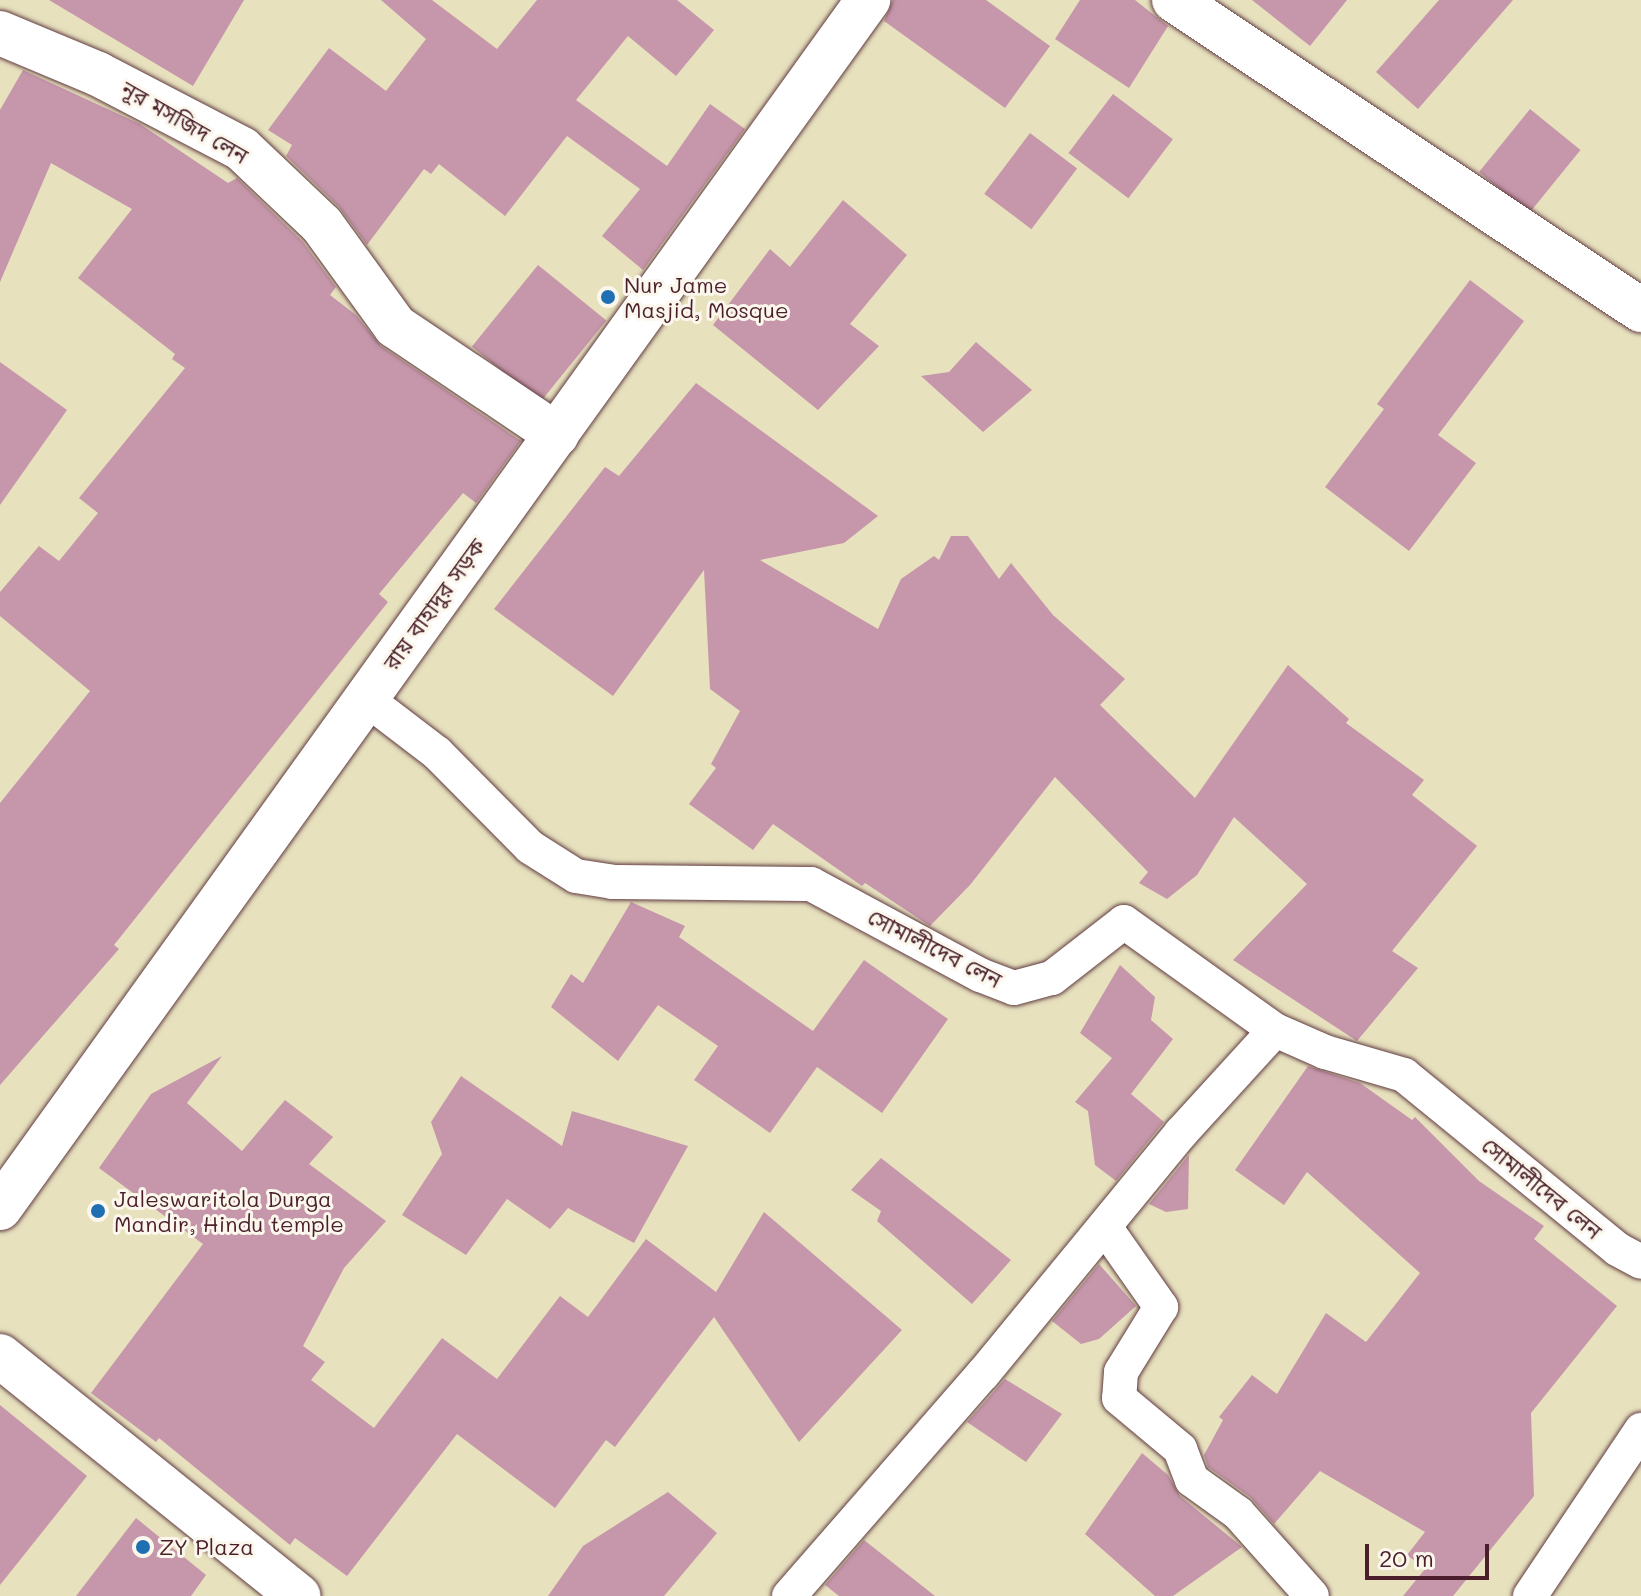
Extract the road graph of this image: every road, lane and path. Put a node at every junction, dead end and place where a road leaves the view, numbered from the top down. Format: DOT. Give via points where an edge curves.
graph roads {
  1 [pos="868,0"];
  2 [pos="1174,0"];
  3 [pos="0,33"];
  4 [pos="1641,310"];
  5 [pos="557,435"];
  6 [pos="365,698"];
  7 [pos="1275,1030"];
  8 [pos="0,1208"];
  9 [pos="1105,1227"];
  10 [pos="1641,1262"];
  11 [pos="0,1356"];
  12 [pos="1641,1430"];
  13 [pos="298,1596"];
  14 [pos="789,1596"];
  15 [pos="1312,1596"];
  16 [pos="1530,1596"];
  1 -- 5 [label="street, রায় বাহাদুর সড়ক"];
  2 -- 4 [label="street"];
  3 -- 5 [label="street, নূর মসজিদ লেন" via="98,74 242,149 322,225 395,326"];
  5 -- 6 [label="street, রায় বাহাদুর সড়ক"];
  6 -- 7 [label="street, সোমালীদেব লেন" via="437,753 530,847 576,876 612,882 811,884 1014,988 1052,978 1124,922"];
  6 -- 8 [label="street, রায় বাহাদুর সড়ক"];
  7 -- 9 [label="street"];
  7 -- 10 [label="street, সোমালীদেব লেন" via="1325,1052 1404,1075 1617,1249"];
  9 -- 14 [label="street"];
  9 -- 15 [label="street" via="1161,1307 1121,1372 1119,1398 1180,1449 1192,1480 1238,1513"];
  11 -- 13 [label="street"];
  12 -- 16 [label="street"];
}
